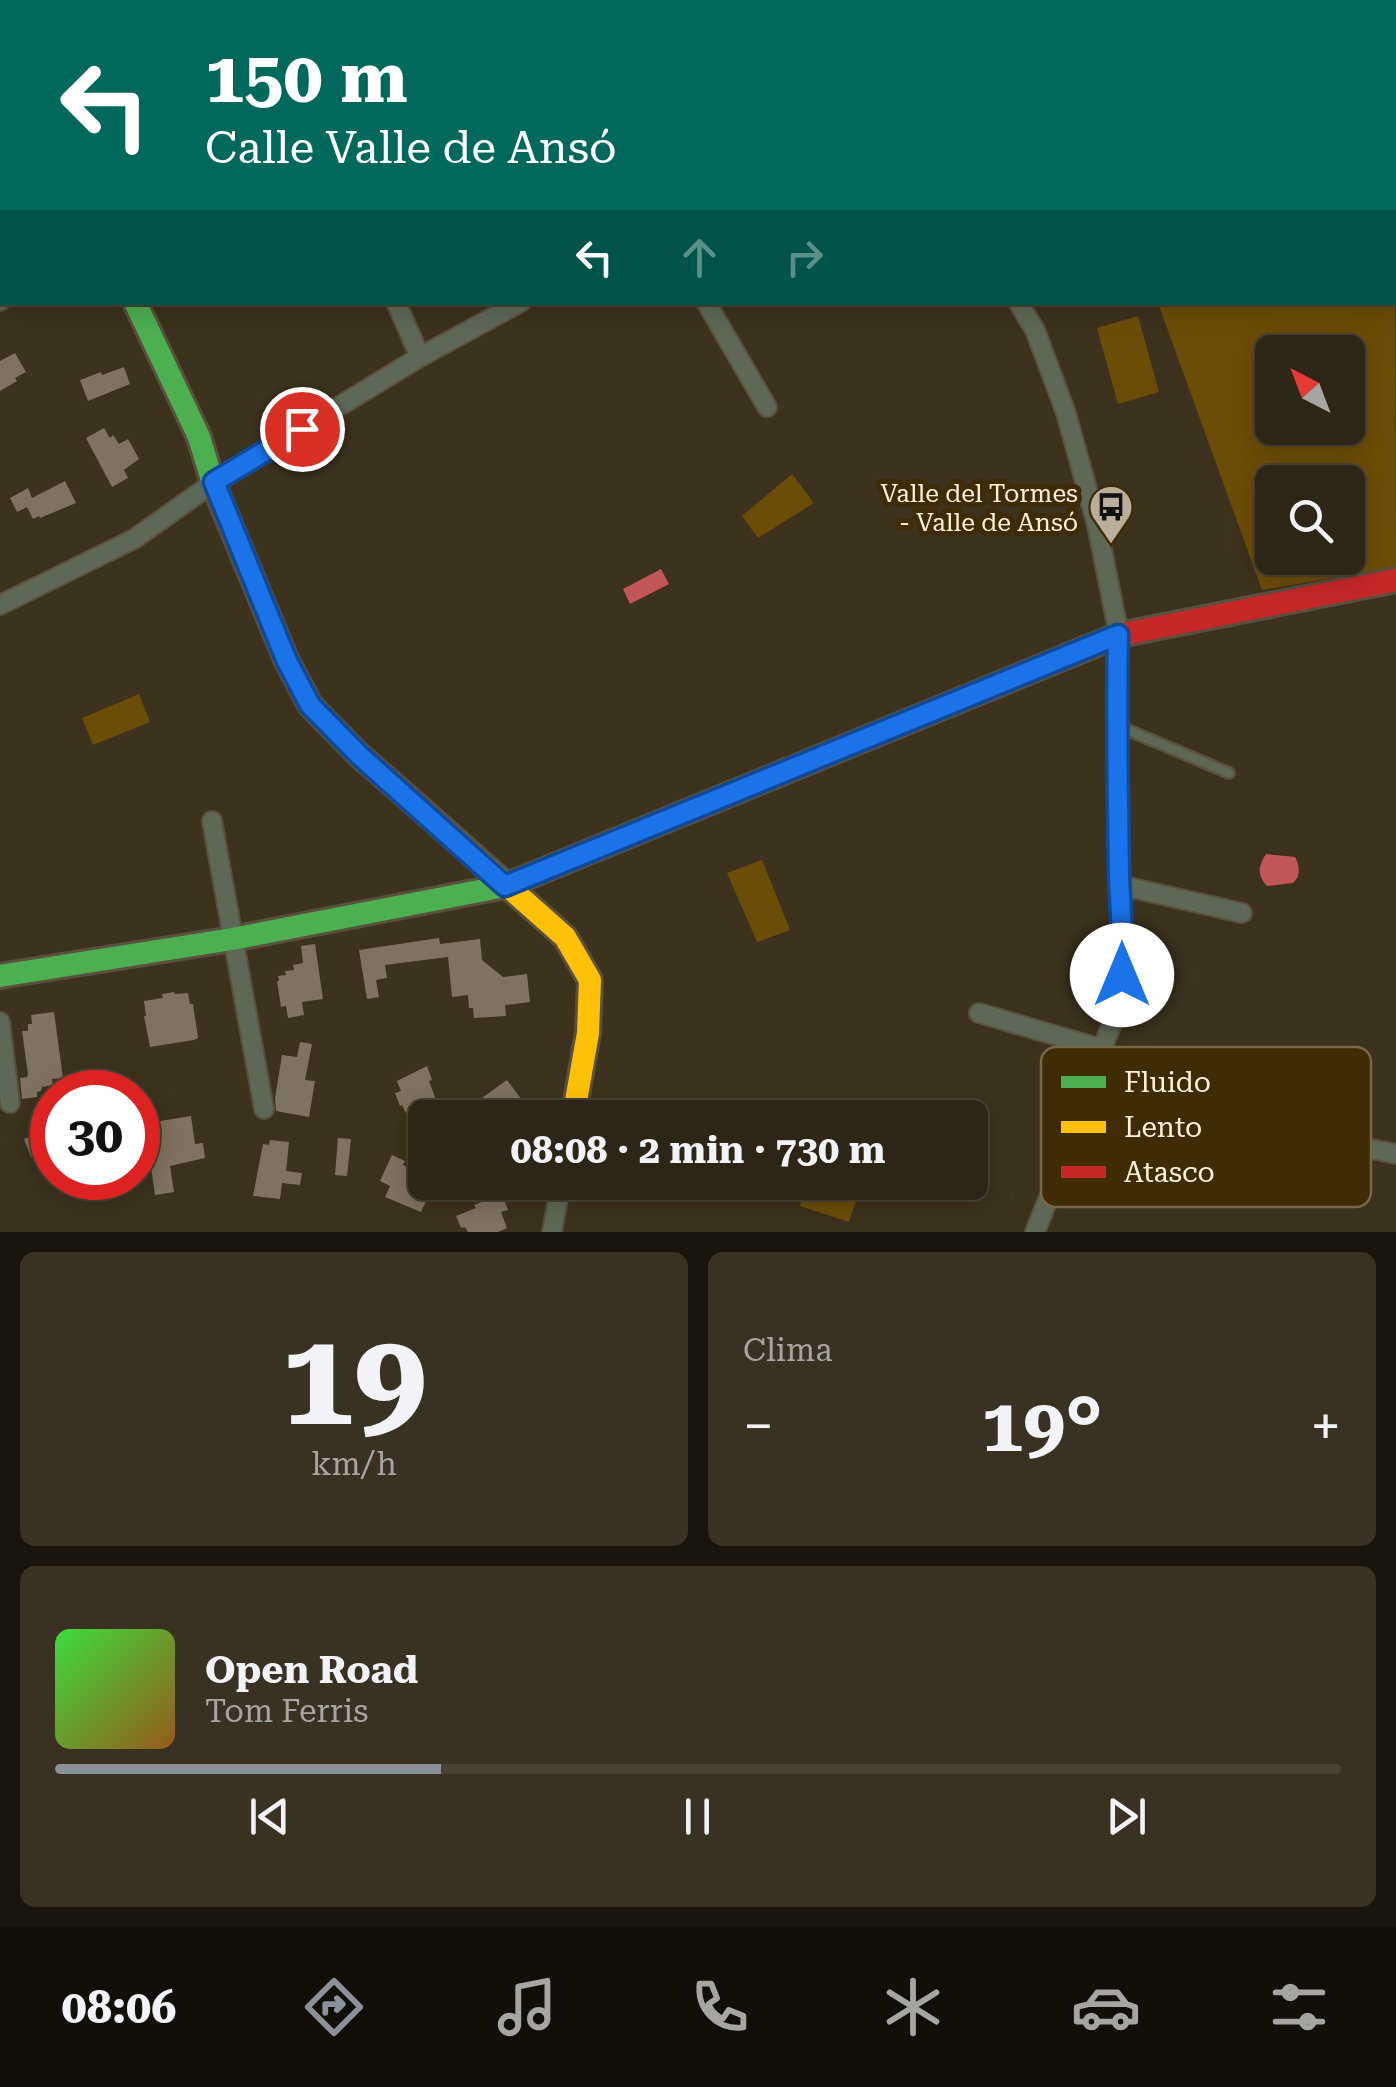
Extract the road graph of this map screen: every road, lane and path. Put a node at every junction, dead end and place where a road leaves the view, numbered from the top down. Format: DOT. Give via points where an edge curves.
graph roads {
  1 [pos="136,305"];
  2 [pos="397,305"];
  3 [pos="516,305"];
  4 [pos="708,305"];
  5 [pos="1020,305"];
  6 [pos="420,358"];
  7 [pos="767,407"];
  8 [pos="214,482"];
  9 [pos="1396,580"];
  10 [pos="0,605"];
  11 [pos="1118,635"];
  12 [pos="1116,725"];
  13 [pos="1229,774"];
  14 [pos="212,821"];
  15 [pos="1119,885"];
  16 [pos="505,886"];
  17 [pos="1242,913"];
  18 [pos="232,939"];
  19 [pos="0,976"];
  20 [pos="978,1013"];
  21 [pos="0,1022"];
  22 [pos="1095,1047"];
  23 [pos="1103,1047"];
  24 [pos="576,1100"];
  25 [pos="10,1104"];
  26 [pos="264,1109"];
  27 [pos="1371,1149"];
  28 [pos="1396,1154"];
  29 [pos="558,1200"];
  30 [pos="1045,1207"];
  31 [pos="552,1232"];
  32 [pos="1035,1232"];
  1 -- 8 [label="street"];
  2 -- 6 [label="street"];
  3 -- 6 [label="street"];
  4 -- 7 [label="street"];
  5 -- 11 [label="street" via="1066,413"];
  6 -- 8 [label="street"];
  8 -- 10 [label="street" via="134,539"];
  8 -- 16 [label="street" via="310,705"];
  9 -- 11 [label="street"];
  11 -- 12 [label="street"];
  11 -- 16 [label="street"];
  12 -- 13 [label="lane"];
  12 -- 15 [label="street"];
  14 -- 18 [label="street"];
  15 -- 17 [label="street"];
  15 -- 23 [label="street" via="1120,1003"];
  16 -- 18 [label="street"];
  16 -- 24 [label="street" via="565,938 590,980"];
  18 -- 19 [label="street"];
  18 -- 26 [label="street"];
  20 -- 22 [label="street"];
  21 -- 25 [label="street"];
  27 -- 28 [label="street"];
  29 -- 31 [label="street"];
  30 -- 32 [label="street"];
}
